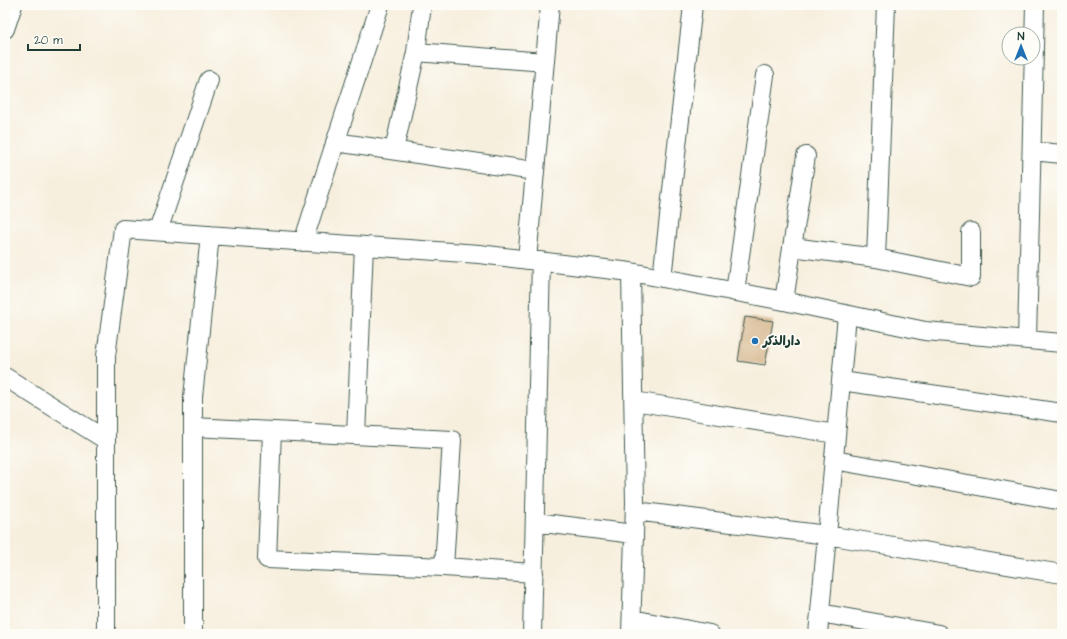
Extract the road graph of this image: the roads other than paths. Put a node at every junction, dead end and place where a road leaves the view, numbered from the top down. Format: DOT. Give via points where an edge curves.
graph roads {
  1 [pos="14,5"];
  2 [pos="380,5"];
  3 [pos="422,5"];
  4 [pos="550,5"];
  5 [pos="694,5"];
  6 [pos="886,5"];
  7 [pos="1035,5"];
  8 [pos="5,29"];
  9 [pos="416,52"];
  10 [pos="545,62"];
  11 [pos="765,75"];
  12 [pos="209,80"];
  13 [pos="335,142"];
  14 [pos="394,150"];
  15 [pos="1032,151"];
  16 [pos="1062,154"];
  17 [pos="806,156"];
  18 [pos="535,171"];
  19 [pos="158,231"];
  20 [pos="971,232"];
  21 [pos="210,235"];
  22 [pos="303,242"];
  23 [pos="364,246"];
  24 [pos="792,247"];
  25 [pos="876,258"];
  26 [pos="534,260"];
  27 [pos="631,272"];
  28 [pos="662,278"];
  29 [pos="735,292"];
  30 [pos="784,301"];
  31 [pos="847,314"];
  32 [pos="1027,340"];
  33 [pos="1062,344"];
  34 [pos="5,376"];
  35 [pos="841,381"];
  36 [pos="634,401"];
  37 [pos="1062,413"];
  38 [pos="193,427"];
  39 [pos="272,431"];
  40 [pos="836,434"];
  41 [pos="356,435"];
  42 [pos="106,440"];
  43 [pos="834,460"];
  44 [pos="1062,501"];
  45 [pos="635,511"];
  46 [pos="535,522"];
  47 [pos="634,534"];
  48 [pos="827,535"];
  49 [pos="444,567"];
  50 [pos="534,573"];
  51 [pos="1062,574"];
  52 [pos="820,614"];
  53 [pos="631,626"];
  54 [pos="106,634"];
  55 [pos="193,634"];
  56 [pos="532,634"];
  57 [pos="710,634"];
  58 [pos="818,634"];
  59 [pos="940,634"];
  1 -- 8 [label="street"];
  2 -- 13 [label="street"];
  3 -- 9 [label="street"];
  4 -- 10 [label="street"];
  5 -- 28 [label="street"];
  6 -- 25 [label="street"];
  7 -- 15 [label="street"];
  9 -- 10 [label="street"];
  9 -- 14 [label="street"];
  10 -- 18 [label="street"];
  11 -- 29 [label="street"];
  12 -- 19 [label="street"];
  13 -- 14 [label="street"];
  13 -- 22 [label="street"];
  14 -- 18 [label="street"];
  15 -- 16 [label="street"];
  15 -- 32 [label="street"];
  17 -- 24 [label="street"];
  18 -- 26 [label="street"];
  19 -- 21 [label="street"];
  19 -- 42 [label="street" via="123,229 106,356"];
  20 -- 25 [label="street" via="971,277"];
  21 -- 22 [label="street"];
  21 -- 38 [label="street" via="193,398"];
  22 -- 23 [label="street"];
  23 -- 26 [label="street"];
  23 -- 41 [label="street"];
  24 -- 25 [label="street"];
  24 -- 30 [label="street"];
  26 -- 27 [label="street"];
  26 -- 46 [label="street"];
  27 -- 28 [label="street"];
  27 -- 36 [label="street"];
  28 -- 29 [label="street"];
  29 -- 30 [label="street"];
  30 -- 31 [label="street"];
  31 -- 32 [label="street" via="925,331"];
  31 -- 35 [label="street"];
  32 -- 33 [label="street"];
  34 -- 42 [label="street"];
  35 -- 37 [label="street"];
  35 -- 40 [label="street"];
  36 -- 40 [label="street"];
  36 -- 45 [label="street"];
  38 -- 39 [label="street"];
  38 -- 55 [label="street"];
  39 -- 41 [label="street"];
  39 -- 49 [label="street" via="267,559"];
  40 -- 43 [label="street"];
  41 -- 49 [label="street" via="452,440"];
  42 -- 54 [label="street"];
  43 -- 44 [label="street"];
  43 -- 48 [label="street"];
  45 -- 47 [label="street"];
  45 -- 48 [label="street"];
  46 -- 47 [label="street"];
  46 -- 50 [label="street"];
  47 -- 53 [label="street"];
  48 -- 51 [label="street"];
  48 -- 52 [label="street"];
  49 -- 50 [label="street"];
  50 -- 56 [label="street"];
  52 -- 58 [label="street"];
  52 -- 59 [label="street"];
  53 -- 57 [label="street"];
}
